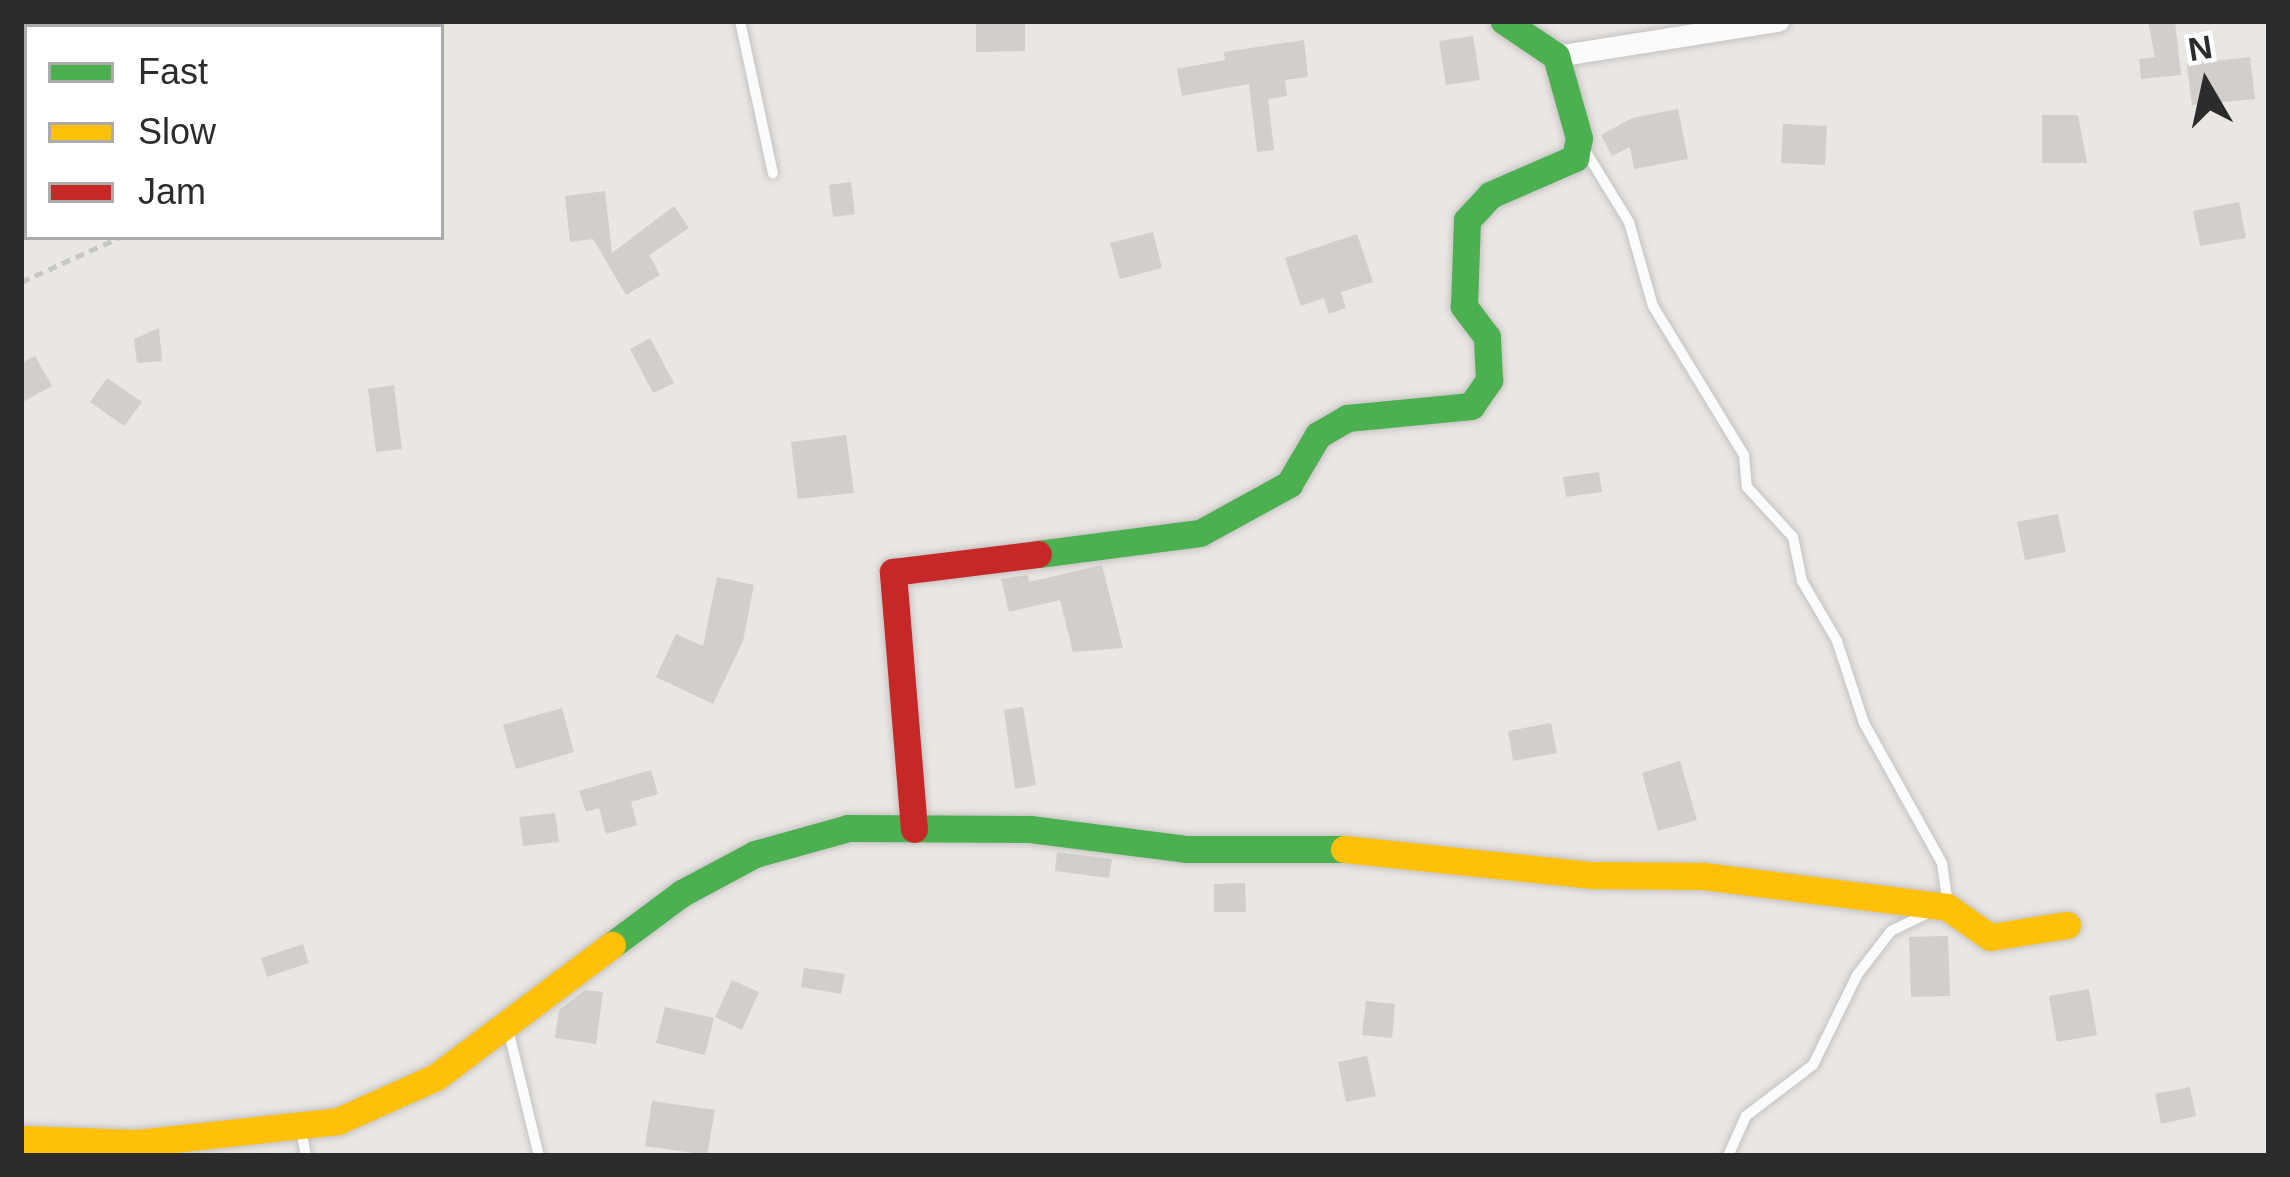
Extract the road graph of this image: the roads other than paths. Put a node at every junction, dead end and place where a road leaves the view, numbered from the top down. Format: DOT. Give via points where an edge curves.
graph roads {
  1 [pos="740,21"];
  2 [pos="1504,21"];
  3 [pos="1778,21"];
  4 [pos="1556,56"];
  5 [pos="1579,138"];
  6 [pos="773,173"];
  7 [pos="914,829"];
  8 [pos="1947,907"];
  9 [pos="2067,925"];
  10 [pos="506,1026"];
  11 [pos="300,1123"];
  12 [pos="21,1139"];
  13 [pos="306,1156"];
  14 [pos="539,1156"];
  15 [pos="1728,1156"];
  1 -- 6 [label="lane"];
  2 -- 4 [label="street"];
  3 -- 4 [label="street"];
  4 -- 5 [label="street"];
  5 -- 7 [label="street" via="1575,158 1490,194 1467,220 1465,306 1487,337 1489,380 1471,406 1347,418 1318,435 1289,484 1200,533 893,572"];
  5 -- 8 [label="lane" via="1629,222 1652,306 1744,454 1747,487 1793,538 1802,581 1837,641 1864,723 1942,863"];
  7 -- 8 [label="street" via="1030,829 1186,849 1353,849 1593,875 1703,876"];
  7 -- 10 [label="street" via="848,828 755,854 594,952"];
  8 -- 9 [label="street" via="1990,937"];
  8 -- 15 [label="lane" via="1891,931 1857,975 1813,1065 1747,1116"];
  10 -- 11 [label="street" via="436,1077 338,1121"];
  10 -- 14 [label="lane"];
  11 -- 12 [label="street" via="137,1143"];
  11 -- 13 [label="lane"];
}
